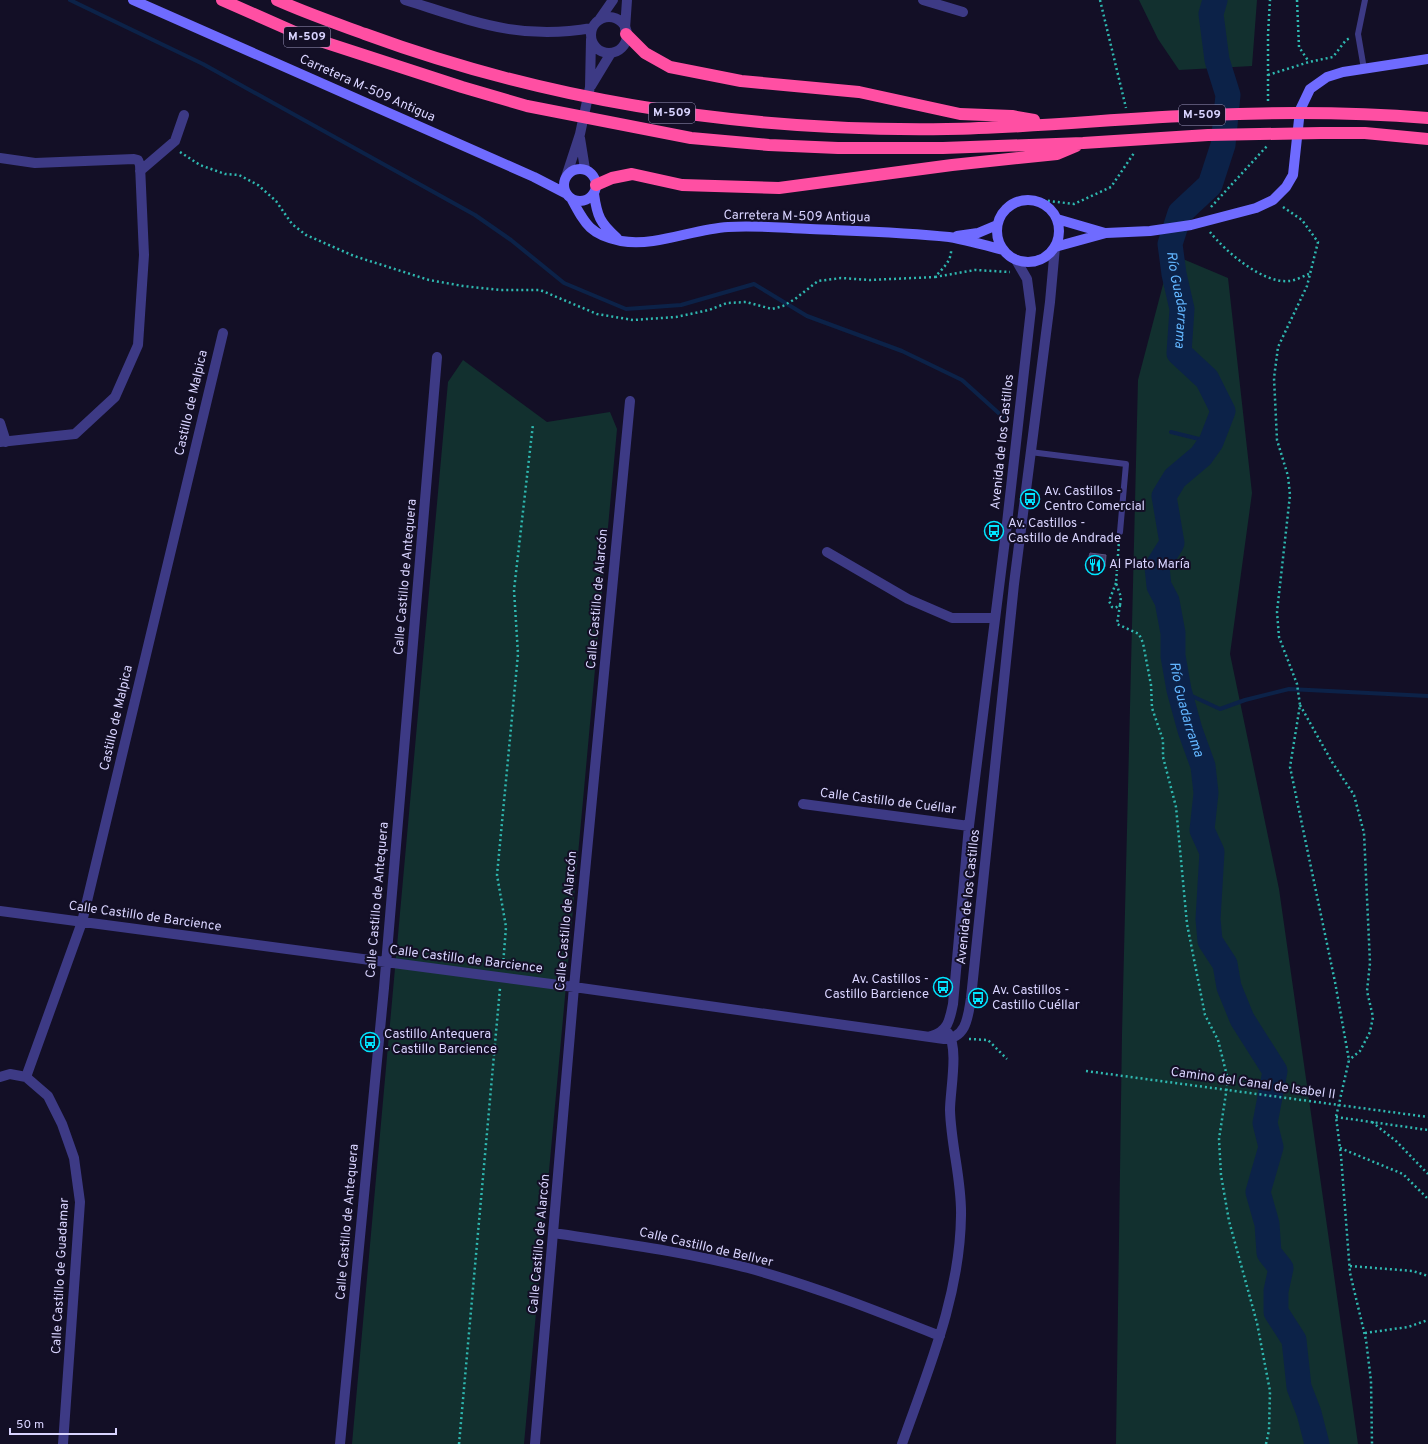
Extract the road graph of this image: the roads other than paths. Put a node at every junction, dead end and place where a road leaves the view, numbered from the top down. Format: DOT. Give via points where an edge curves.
graph roads {
  1 [pos="133,0"];
  2 [pos="222,0"];
  3 [pos="277,0"];
  4 [pos="405,0"];
  5 [pos="612,0"];
  6 [pos="626,0"];
  7 [pos="923,0"];
  8 [pos="1365,0"];
  9 [pos="963,12"];
  10 [pos="595,24"];
  11 [pos="626,32"];
  12 [pos="591,39"];
  13 [pos="611,53"];
  14 [pos="1428,59"];
  15 [pos="1364,69"];
  16 [pos="590,87"];
  17 [pos="184,115"];
  18 [pos="1428,118"];
  19 [pos="1055,123"];
  20 [pos="580,134"];
  21 [pos="1428,139"];
  22 [pos="1083,143"];
  23 [pos="0,158"];
  24 [pos="585,169"];
  25 [pos="140,171"];
  26 [pos="566,177"];
  27 [pos="595,190"];
  28 [pos="569,196"];
  29 [pos="1057,219"];
  30 [pos="997,225"];
  31 [pos="1106,233"];
  32 [pos="950,238"];
  33 [pos="620,241"];
  34 [pos="1055,247"];
  35 [pos="1003,250"];
  36 [pos="1016,260"];
  37 [pos="222,333"];
  38 [pos="437,357"];
  39 [pos="630,401"];
  40 [pos="0,423"];
  41 [pos="3,442"];
  42 [pos="1030,452"];
  43 [pos="1120,532"];
  44 [pos="827,552"];
  45 [pos="995,618"];
  46 [pos="803,804"];
  47 [pos="969,826"];
  48 [pos="0,911"];
  49 [pos="82,922"];
  50 [pos="386,962"];
  51 [pos="574,987"];
  52 [pos="944,1030"];
  53 [pos="929,1036"];
  54 [pos="952,1038"];
  55 [pos="0,1077"];
  56 [pos="26,1077"];
  57 [pos="554,1233"];
  58 [pos="940,1336"];
  59 [pos="63,1444"];
  60 [pos="340,1444"];
  61 [pos="535,1444"];
  62 [pos="902,1444"];
  1 -- 28 [label="street, Carretera M-509 Antigua / M-509" via="534,177"];
  2 -- 22 [label="highway, M-509" via="299,34 462,87 527,106 691,138 838,148 943,148"];
  3 -- 19 [label="highway, M-509" via="401,47 469,69 537,87 698,117 772,125 947,129"];
  4 -- 10 [label="street" via="478,24 522,32 552,33"];
  5 -- 10 [label="street"];
  6 -- 11 [label="street"];
  7 -- 9 [label="street"];
  8 -- 15 [label="lane" via="1358,34"];
  10 -- 11 [label="street" via="604,18 614,18 623,24"];
  10 -- 12 [label="street"];
  11 -- 13 [label="street" via="624,44"];
  11 -- 19 [label="highway" via="645,53 670,67 742,81 859,92 960,114 1012,116"];
  12 -- 13 [label="street" via="598,50"];
  12 -- 16 [label="street"];
  13 -- 16 [label="street"];
  14 -- 15 [label="street"];
  15 -- 31 [label="street" via="1327,77 1310,89 1300,110 1293,175 1286,187 1273,200 1256,208 1169,230"];
  16 -- 20 [label="street"];
  17 -- 25 [label="street" via="179,132 170,144"];
  18 -- 19 [label="highway, M-509" via="1322,112"];
  20 -- 24 [label="street"];
  20 -- 26 [label="street"];
  21 -- 22 [label="highway, M-509" via="1365,133 1321,133 1208,135"];
  22 -- 27 [label="highway" via="1057,154 779,188 682,185 632,174 612,178"];
  23 -- 25 [label="street" via="36,163 134,159 138,160"];
  24 -- 26 [label="street" via="572,171"];
  24 -- 27 [label="street" via="594,177"];
  25 -- 41 [label="street" via="144,255 138,345 115,397 75,434"];
  26 -- 28 [label="street" via="564,186"];
  27 -- 28 [label="street" via="583,201"];
  27 -- 33 [label="street" via="597,213 604,226"];
  28 -- 33 [label="street, Carretera M-509 Antigua" via="583,222 594,233"];
  29 -- 30 [label="street" via="1043,203 1023,199 1006,208"];
  29 -- 31 [label="street"];
  29 -- 34 [label="street" via="1059,233"];
  30 -- 32 [label="street, Carretera M-509 Antigua" via="978,233"];
  30 -- 35 [label="street" via="998,242"];
  31 -- 34 [label="street"];
  32 -- 33 [label="street, Carretera M-509 Antigua" via="730,226 656,240"];
  32 -- 35 [label="street, Carretera M-509 Antigua"];
  34 -- 36 [label="street" via="1038,261"];
  34 -- 42 [label="street, Avenida de los Castillos"];
  35 -- 36 [label="street"];
  36 -- 45 [label="street, Avenida de los Castillos" via="1027,279 1031,309"];
  37 -- 49 [label="street, Castillo de Malpica"];
  38 -- 50 [label="street, Calle Castillo de Antequera"];
  39 -- 51 [label="street, Calle Castillo de Alarcón"];
  40 -- 41 [label="street"];
  42 -- 43 [label="lane" via="1126,464"];
  42 -- 54 [label="street, Avenida de los Castillos" via="971,998 966,1023 962,1031"];
  44 -- 45 [label="street" via="908,599 952,618"];
  45 -- 47 [label="street, Avenida de los Castillos"];
  46 -- 47 [label="street, Calle Castillo de Cuéllar"];
  47 -- 52 [label="street, Avenida de los Castillos" via="953,1004 948,1026"];
  48 -- 49 [label="street, Calle Castillo de Barcience"];
  49 -- 50 [label="street, Calle Castillo de Barcience"];
  49 -- 56 [label="street, Castillo de Malpica"];
  50 -- 51 [label="street, Calle Castillo de Barcience"];
  50 -- 60 [label="street, Calle Castillo de Antequera"];
  51 -- 53 [label="street, Calle Castillo de Barcience"];
  51 -- 57 [label="street, Calle Castillo de Alarcón"];
  52 -- 53 [label="street"];
  52 -- 54 [label="street"];
  53 -- 54 [label="street"];
  54 -- 58 [label="street" via="950,1117 961,1216 954,1287"];
  55 -- 56 [label="street" via="10,1074"];
  56 -- 59 [label="street, Calle Castillo de Guadamar" via="48,1096 62,1124 74,1158 80,1202"];
  57 -- 58 [label="street, Calle Castillo de Bellver" via="748,1268 843,1298"];
  57 -- 61 [label="street, Calle Castillo de Alarcón"];
  58 -- 62 [label="street"];
}
